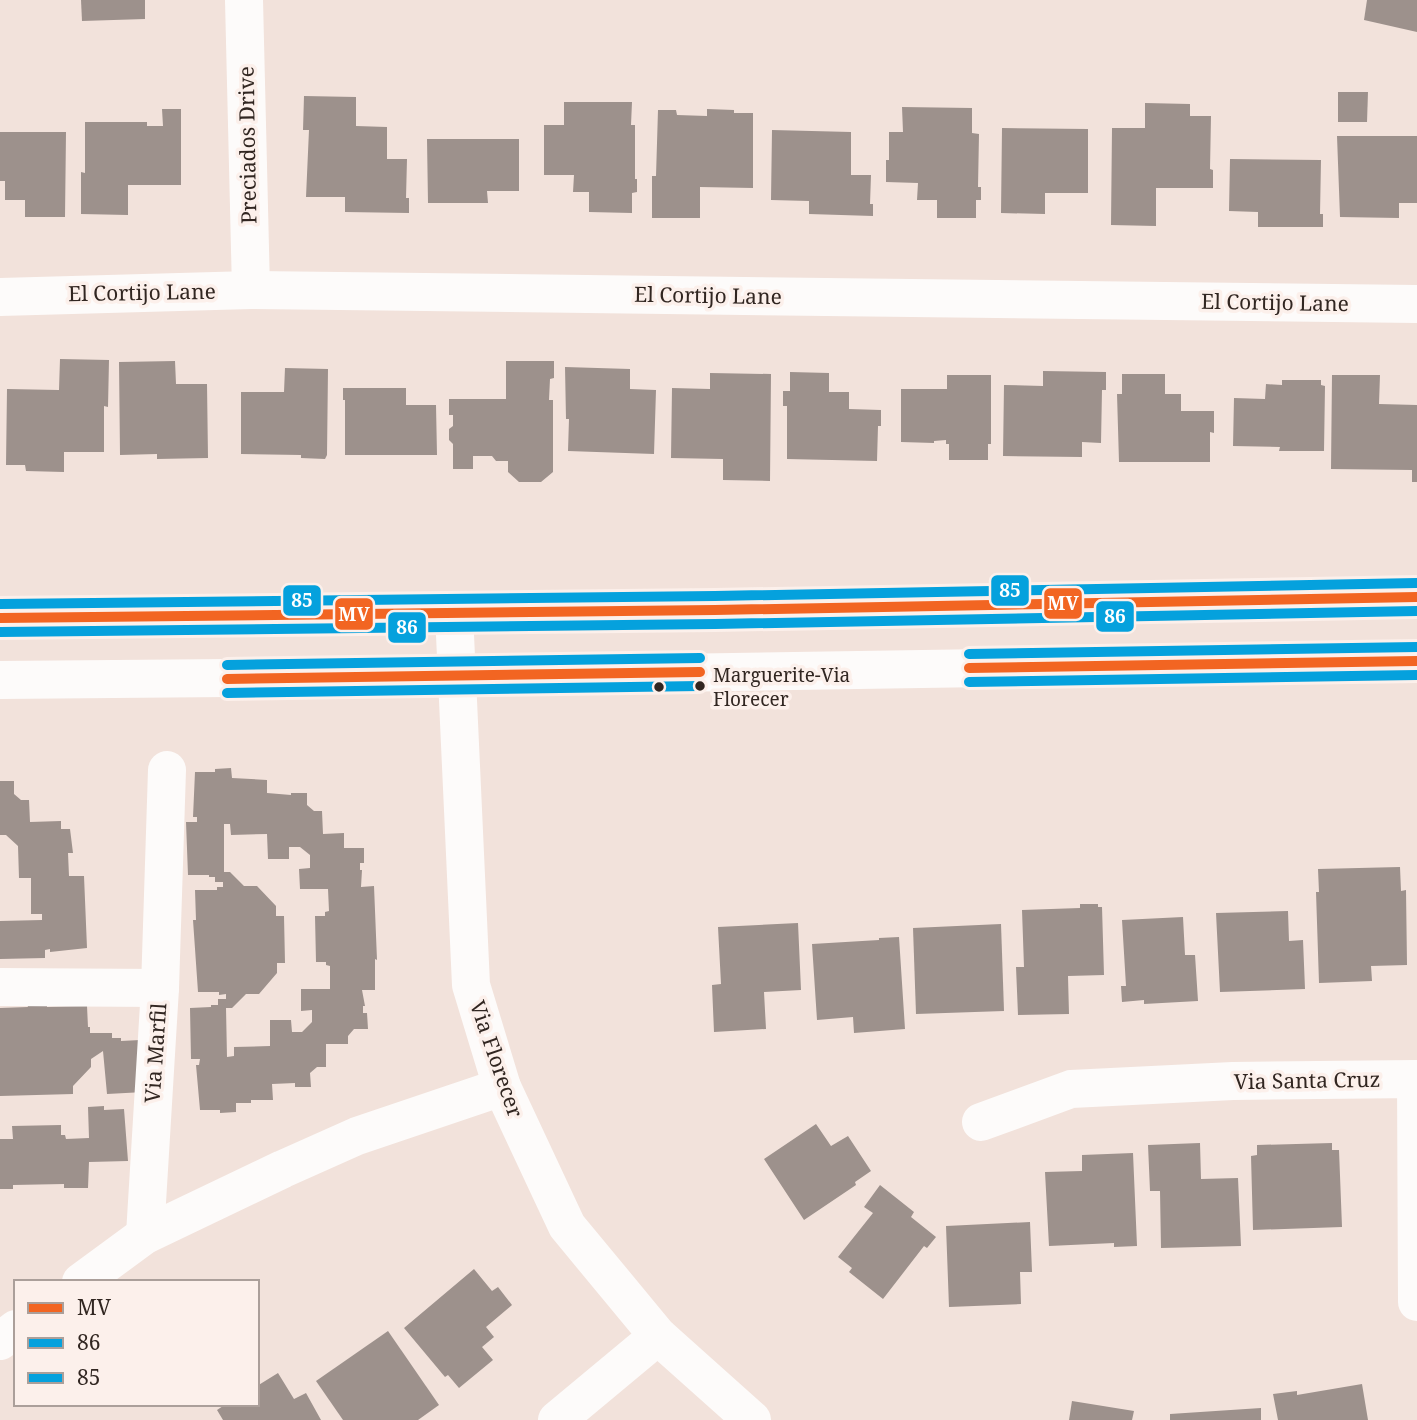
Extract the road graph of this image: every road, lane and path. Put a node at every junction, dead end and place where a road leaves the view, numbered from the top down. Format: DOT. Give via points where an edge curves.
graph roads {
  1 [pos="244,0"];
  2 [pos="251,290"];
  3 [pos="0,297"];
  4 [pos="1417,304"];
  5 [pos="1417,597"];
  6 [pos="454,613"];
  7 [pos="0,618"];
  8 [pos="1417,661"];
  9 [pos="456,676"];
  10 [pos="0,680"];
  11 [pos="167,769"];
  12 [pos="0,988"];
  13 [pos="160,988"];
  14 [pos="502,1087"];
  15 [pos="981,1122"];
  16 [pos="145,1235"];
  17 [pos="84,1280"];
  18 [pos="1417,1302"];
  19 [pos="658,1336"];
  20 [pos="557,1420"];
  21 [pos="752,1420"];
  1 -- 2 [label="street, Preciados Drive"];
  2 -- 3 [label="street, El Cortijo Lane"];
  2 -- 4 [label="street, El Cortijo Lane"];
  5 -- 6 [label="street"];
  6 -- 7 [label="street"];
  6 -- 9 [label="street, Via Florecer"];
  8 -- 9 [label="street"];
  9 -- 10 [label="street"];
  9 -- 14 [label="street, Via Florecer" via="471,985"];
  11 -- 13 [label="street"];
  12 -- 13 [label="street, Via Marfil"];
  13 -- 16 [label="street, Via Marfil"];
  14 -- 16 [label="street" via="357,1136"];
  14 -- 19 [label="street, Via Florecer" via="567,1226"];
  15 -- 18 [label="street, Via Santa Cruz" via="1071,1089 1416,1079"];
  16 -- 17 [label="street"];
  19 -- 20 [label="street"];
  19 -- 21 [label="street, Via Florecer"];
}
